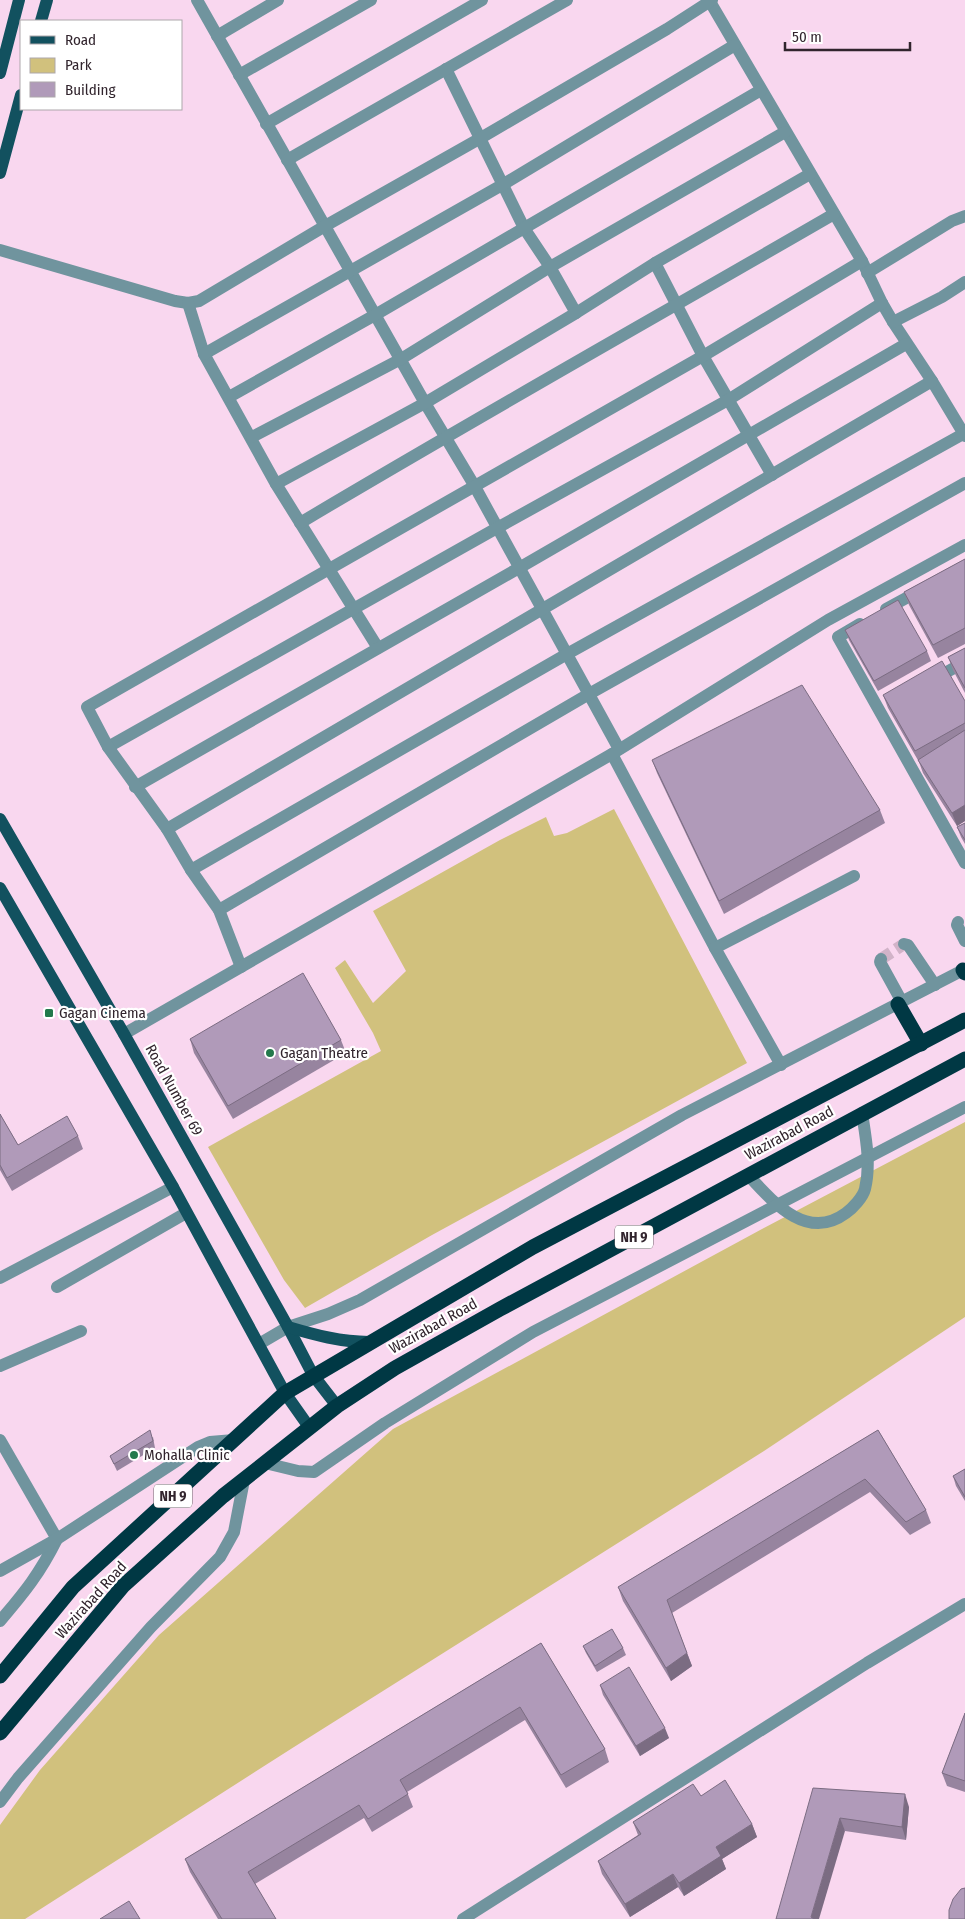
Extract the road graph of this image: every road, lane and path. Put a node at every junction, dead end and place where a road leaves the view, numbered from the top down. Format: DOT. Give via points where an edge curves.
graph roads {
  1 [pos="19,0"];
  2 [pos="47,0"];
  3 [pos="197,0"];
  4 [pos="278,0"];
  5 [pos="371,0"];
  6 [pos="482,0"];
  7 [pos="567,0"];
  8 [pos="710,1"];
  9 [pos="42,20"];
  10 [pos="217,36"];
  11 [pos="735,45"];
  12 [pos="446,69"];
  13 [pos="0,73"];
  14 [pos="239,75"];
  15 [pos="761,90"];
  16 [pos="20,99"];
  17 [pos="266,124"];
  18 [pos="785,132"];
  19 [pos="479,139"];
  20 [pos="287,160"];
  21 [pos="0,173"];
  22 [pos="810,174"];
  23 [pos="502,185"];
  24 [pos="834,214"];
  25 [pos="965,216"];
  26 [pos="325,226"];
  27 [pos="524,228"];
  28 [pos="0,250"];
  29 [pos="655,263"];
  30 [pos="550,267"];
  31 [pos="864,267"];
  32 [pos="350,271"];
  33 [pos="965,282"];
  34 [pos="188,303"];
  35 [pos="882,303"];
  36 [pos="676,306"];
  37 [pos="576,313"];
  38 [pos="375,315"];
  39 [pos="893,322"];
  40 [pos="906,344"];
  41 [pos="204,354"];
  42 [pos="702,356"];
  43 [pos="401,359"];
  44 [pos="932,381"];
  45 [pos="229,397"];
  46 [pos="728,400"];
  47 [pos="425,403"];
  48 [pos="965,434"];
  49 [pos="749,435"];
  50 [pos="445,436"];
  51 [pos="252,437"];
  52 [pos="772,475"];
  53 [pos="965,483"];
  54 [pos="276,484"];
  55 [pos="474,485"];
  56 [pos="300,523"];
  57 [pos="497,528"];
  58 [pos="964,549"];
  59 [pos="520,568"];
  60 [pos="329,569"];
  61 [pos="931,584"];
  62 [pos="354,608"];
  63 [pos="542,609"];
  64 [pos="378,648"];
  65 [pos="567,654"];
  66 [pos="965,662"];
  67 [pos="922,686"];
  68 [pos="589,694"];
  69 [pos="893,703"];
  70 [pos="880,712"];
  71 [pos="108,747"];
  72 [pos="616,752"];
  73 [pos="135,787"];
  74 [pos="0,819"];
  75 [pos="167,829"];
  76 [pos="965,863"];
  77 [pos="191,870"];
  78 [pos="854,876"];
  79 [pos="0,888"];
  80 [pos="219,910"];
  81 [pos="958,922"];
  82 [pos="965,940"];
  83 [pos="904,944"];
  84 [pos="715,948"];
  85 [pos="881,959"];
  86 [pos="241,967"];
  87 [pos="964,970"];
  88 [pos="935,984"];
  89 [pos="900,1003"];
  90 [pos="965,1020"];
  91 [pos="124,1034"];
  92 [pos="921,1044"];
  93 [pos="965,1058"];
  94 [pos="781,1065"];
  95 [pos="965,1107"];
  96 [pos="862,1113"];
  97 [pos="868,1158"];
  98 [pos="748,1175"];
  99 [pos="173,1187"];
  100 [pos="777,1206"];
  101 [pos="186,1214"];
  102 [pos="0,1278"];
  103 [pos="57,1287"];
  104 [pos="288,1327"];
  105 [pos="82,1331"];
  106 [pos="369,1342"];
  107 [pos="259,1344"];
  108 [pos="0,1366"];
  109 [pos="313,1375"];
  110 [pos="285,1393"];
  111 [pos="336,1406"];
  112 [pos="309,1427"];
  113 [pos="0,1440"];
  114 [pos="234,1440"];
  115 [pos="265,1463"];
  116 [pos="244,1480"];
  117 [pos="57,1539"];
  118 [pos="0,1571"];
  119 [pos="965,1604"];
  120 [pos="0,1621"];
  121 [pos="0,1676"];
  122 [pos="0,1733"];
  123 [pos="0,1802"];
  124 [pos="463,1919"];
  1 -- 13 [label="main road"];
  2 -- 9 [label="main road"];
  3 -- 10 [label="street"];
  4 -- 10 [label="street"];
  5 -- 14 [label="street"];
  6 -- 17 [label="street"];
  7 -- 12 [label="street"];
  8 -- 11 [label="street"];
  8 -- 19 [label="street"];
  10 -- 14 [label="street"];
  11 -- 15 [label="street"];
  11 -- 23 [label="street"];
  12 -- 19 [label="street"];
  12 -- 20 [label="street"];
  14 -- 17 [label="street"];
  15 -- 18 [label="street"];
  15 -- 27 [label="street"];
  16 -- 21 [label="main road"];
  17 -- 20 [label="street"];
  18 -- 22 [label="street"];
  18 -- 30 [label="street"];
  19 -- 23 [label="street"];
  19 -- 26 [label="street"];
  20 -- 26 [label="street"];
  22 -- 24 [label="street"];
  22 -- 29 [label="street"];
  23 -- 27 [label="street"];
  23 -- 32 [label="street"];
  24 -- 31 [label="street"];
  24 -- 36 [label="street"];
  25 -- 31 [label="street"];
  26 -- 32 [label="street"];
  26 -- 34 [label="street" via="212,294"];
  27 -- 30 [label="street"];
  27 -- 38 [label="street"];
  28 -- 34 [label="street"];
  29 -- 36 [label="street"];
  29 -- 37 [label="street"];
  30 -- 37 [label="street"];
  30 -- 43 [label="street"];
  31 -- 35 [label="street"];
  31 -- 42 [label="street"];
  32 -- 38 [label="street"];
  32 -- 41 [label="street"];
  33 -- 39 [label="street"];
  34 -- 41 [label="street"];
  35 -- 39 [label="street"];
  35 -- 46 [label="street"];
  36 -- 42 [label="street"];
  36 -- 50 [label="street"];
  37 -- 47 [label="street"];
  38 -- 43 [label="street"];
  38 -- 45 [label="street"];
  39 -- 40 [label="street"];
  40 -- 44 [label="street"];
  40 -- 49 [label="street"];
  41 -- 45 [label="street"];
  42 -- 46 [label="street"];
  42 -- 55 [label="street"];
  43 -- 47 [label="street"];
  43 -- 51 [label="street"];
  44 -- 48 [label="street"];
  44 -- 52 [label="street"];
  45 -- 51 [label="street"];
  46 -- 49 [label="street"];
  46 -- 57 [label="street"];
  47 -- 50 [label="street"];
  47 -- 54 [label="street"];
  48 -- 65 [label="street"];
  49 -- 52 [label="street"];
  49 -- 59 [label="street"];
  50 -- 55 [label="street"];
  50 -- 56 [label="street"];
  51 -- 54 [label="street"];
  52 -- 63 [label="street"];
  53 -- 68 [label="street"];
  54 -- 56 [label="street"];
  55 -- 57 [label="street"];
  55 -- 60 [label="street"];
  56 -- 60 [label="street"];
  57 -- 59 [label="street"];
  57 -- 62 [label="street"];
  58 -- 72 [label="street" via="828,620"];
  59 -- 63 [label="street"];
  59 -- 64 [label="street"];
  60 -- 62 [label="street"];
  60 -- 71 [label="street" via="87,707"];
  61 -- 70 [label="street" via="838,636"];
  62 -- 64 [label="street"];
  62 -- 71 [label="street"];
  63 -- 65 [label="street"];
  63 -- 75 [label="street"];
  64 -- 73 [label="street"];
  65 -- 68 [label="street"];
  65 -- 77 [label="street"];
  66 -- 67 [label="street"];
  68 -- 72 [label="street"];
  68 -- 80 [label="street"];
  69 -- 70 [label="street"];
  70 -- 76 [label="street" via="954,833"];
  71 -- 73 [label="street"];
  72 -- 84 [label="street"];
  72 -- 86 [label="street"];
  73 -- 75 [label="street"];
  74 -- 91 [label="main road, Road Number 69"];
  75 -- 77 [label="street"];
  77 -- 80 [label="street"];
  78 -- 84 [label="street"];
  79 -- 99 [label="main road"];
  80 -- 86 [label="street"];
  81 -- 82 [label="street"];
  83 -- 88 [label="street" via="908,945"];
  84 -- 94 [label="street"];
  85 -- 89 [label="street"];
  86 -- 91 [label="street"];
  87 -- 88 [label="street"];
  88 -- 89 [label="street"];
  89 -- 92 [label="highway"];
  89 -- 94 [label="street"];
  90 -- 92 [label="highway, Wazirabad Road / NH 9"];
  91 -- 104 [label="main road, Road Number 69"];
  92 -- 106 [label="highway, Wazirabad Road / NH 9" via="533,1247"];
  93 -- 96 [label="highway, Wazirabad Road / NH 9"];
  94 -- 104 [label="street" via="682,1115 360,1300"];
  95 -- 97 [label="street"];
  96 -- 97 [label="street"];
  96 -- 98 [label="highway, Wazirabad Road / NH 9"];
  97 -- 100 [label="street"];
  97 -- 100 [label="street" via="864,1191 852,1208 838,1218 810,1224"];
  98 -- 100 [label="street"];
  98 -- 111 [label="highway, Wazirabad Road / NH 9" via="395,1368"];
  99 -- 101 [label="main road"];
  99 -- 102 [label="street"];
  100 -- 115 [label="street" via="534,1332 385,1423 314,1472"];
  101 -- 103 [label="street"];
  101 -- 107 [label="main road"];
  104 -- 106 [label="main road" via="334,1340"];
  104 -- 107 [label="street"];
  104 -- 109 [label="main road, Road Number 69"];
  105 -- 108 [label="street"];
  106 -- 109 [label="highway, Wazirabad Road / NH 9"];
  107 -- 110 [label="main road"];
  109 -- 110 [label="highway, Wazirabad Road / NH 9"];
  109 -- 111 [label="main road, Road Number 69"];
  110 -- 112 [label="main road"];
  110 -- 114 [label="highway, Wazirabad Road / NH 9"];
  111 -- 112 [label="highway, Wazirabad Road / NH 9"];
  112 -- 115 [label="highway, Wazirabad Road / NH 9"];
  113 -- 117 [label="street"];
  114 -- 117 [label="street" via="210,1442 198,1447"];
  114 -- 121 [label="highway, Wazirabad Road / NH 9" via="73,1587"];
  115 -- 116 [label="highway, Wazirabad Road / NH 9"];
  116 -- 122 [label="highway, Wazirabad Road / NH 9" via="123,1586"];
  116 -- 123 [label="street" via="234,1532 220,1557 151,1627"];
  117 -- 118 [label="street"];
  117 -- 120 [label="street" via="34,1581"];
  119 -- 124 [label="street"];
}
